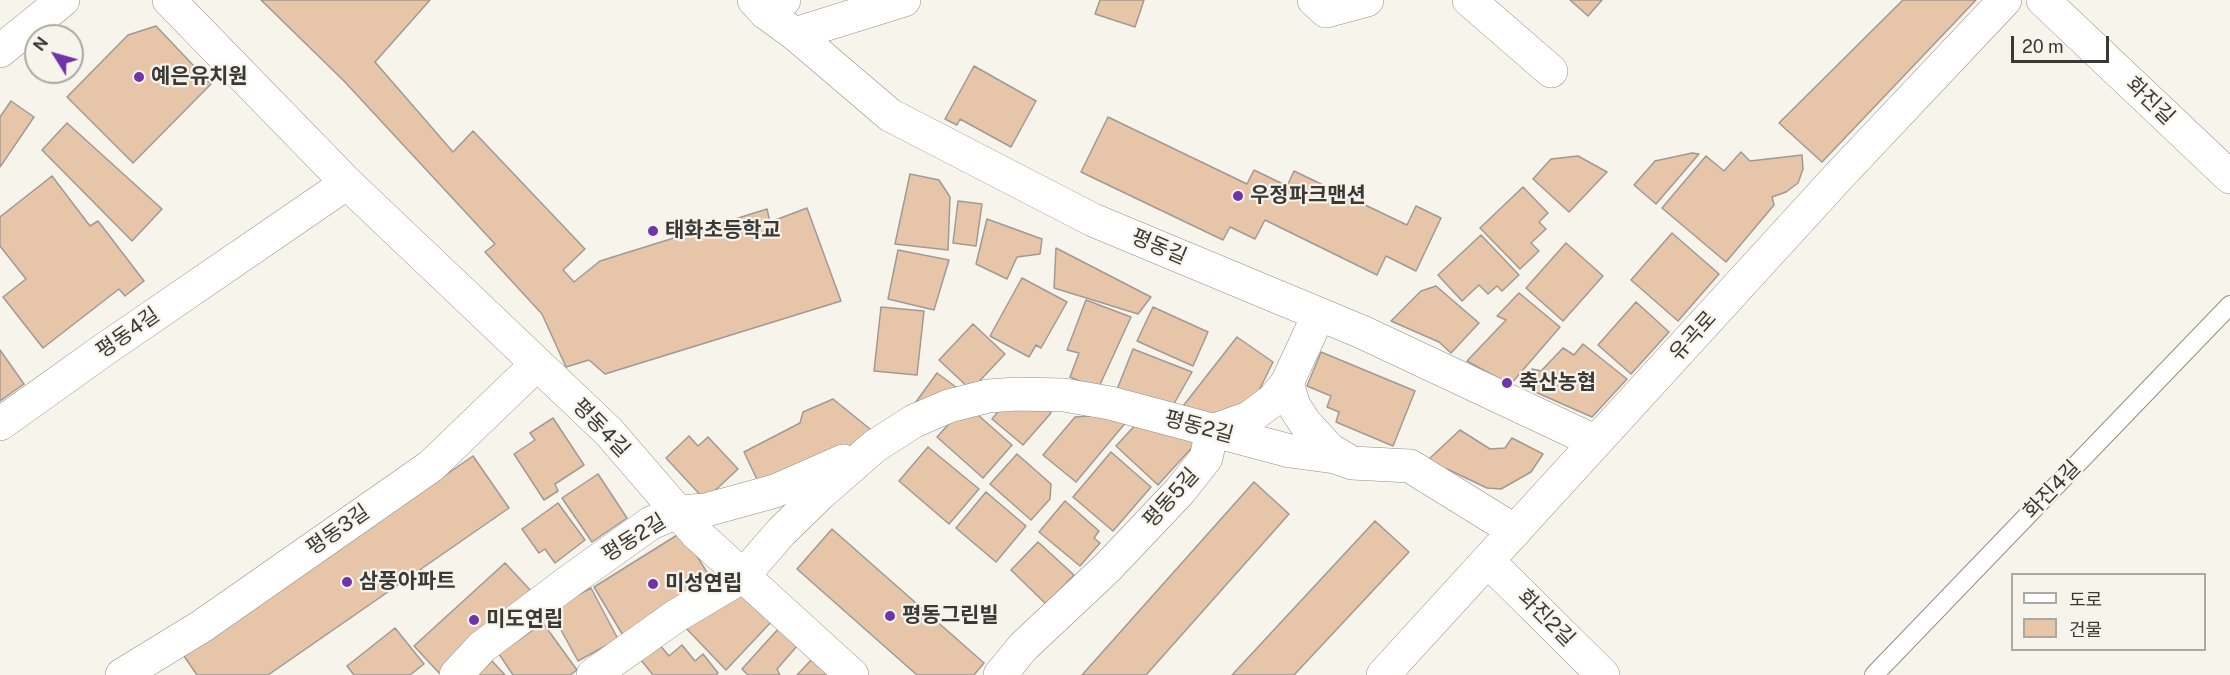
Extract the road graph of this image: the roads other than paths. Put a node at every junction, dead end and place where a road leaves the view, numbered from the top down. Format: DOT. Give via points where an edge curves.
graph roads {
  1 [pos="63,0"];
  2 [pos="169,0"];
  3 [pos="904,0"];
  4 [pos="1314,0"];
  5 [pos="1368,0"];
  6 [pos="1469,0"];
  7 [pos="2005,0"];
  8 [pos="2043,0"];
  9 [pos="768,4"];
  10 [pos="795,34"];
  11 [pos="0,51"];
  12 [pos="1551,71"];
  13 [pos="2230,177"];
  14 [pos="347,183"];
  15 [pos="2230,305"];
  16 [pos="1319,314"];
  17 [pos="537,364"];
  18 [pos="1287,383"];
  19 [pos="0,424"];
  20 [pos="1212,431"];
  21 [pos="1596,442"];
  22 [pos="875,446"];
  23 [pos="1352,463"];
  24 [pos="677,512"];
  25 [pos="1515,531"];
  26 [pos="1488,561"];
  27 [pos="743,576"];
  28 [pos="122,675"];
  29 [pos="456,675"];
  30 [pos="593,675"];
  31 [pos="852,675"];
  32 [pos="1000,675"];
  33 [pos="1383,675"];
  34 [pos="1603,675"];
  35 [pos="1874,675"];
  1 -- 11 [label="street"];
  2 -- 14 [label="street, 평동4길"];
  3 -- 10 [label="street"];
  4 -- 5 [label="street" via="1326,11"];
  6 -- 12 [label="street"];
  7 -- 21 [label="street, 유곡로"];
  8 -- 13 [label="street, 화진길"];
  9 -- 10 [label="street, 평동길"];
  10 -- 16 [label="street, 평동길" via="890,115 1093,220"];
  14 -- 17 [label="street, 평동4길"];
  14 -- 19 [label="street, 평동4길"];
  15 -- 35 [label="lane, 화진4길"];
  16 -- 18 [label="street"];
  16 -- 21 [label="street, 평동길"];
  17 -- 24 [label="street, 평동4길" via="609,432"];
  17 -- 28 [label="street, 평동3길" via="431,466 202,626"];
  18 -- 20 [label="street" via="1249,418"];
  18 -- 23 [label="street" via="1305,423 1330,450"];
  20 -- 22 [label="street, 평동2길" via="1110,403 1064,395 1017,394 988,396 949,406"];
  20 -- 23 [label="street, 평동2길"];
  20 -- 32 [label="street, 평동5길" via="1206,458 1180,491 1108,567 1023,647"];
  21 -- 25 [label="street, 유곡로"];
  22 -- 24 [label="street, 평동2길" via="775,491 706,510"];
  22 -- 27 [label="street, 평동2길" via="781,532"];
  23 -- 25 [label="street, 평동2길" via="1410,466"];
  24 -- 27 [label="street, 평동4길"];
  24 -- 29 [label="street, 평동2길" via="651,524 571,580 482,648"];
  25 -- 26 [label="street, 유곡로"];
  26 -- 33 [label="street, 유곡로"];
  26 -- 34 [label="street, 화진2길"];
  27 -- 30 [label="street, 평동2길" via="676,616"];
  27 -- 31 [label="street, 평동4길"];
}
